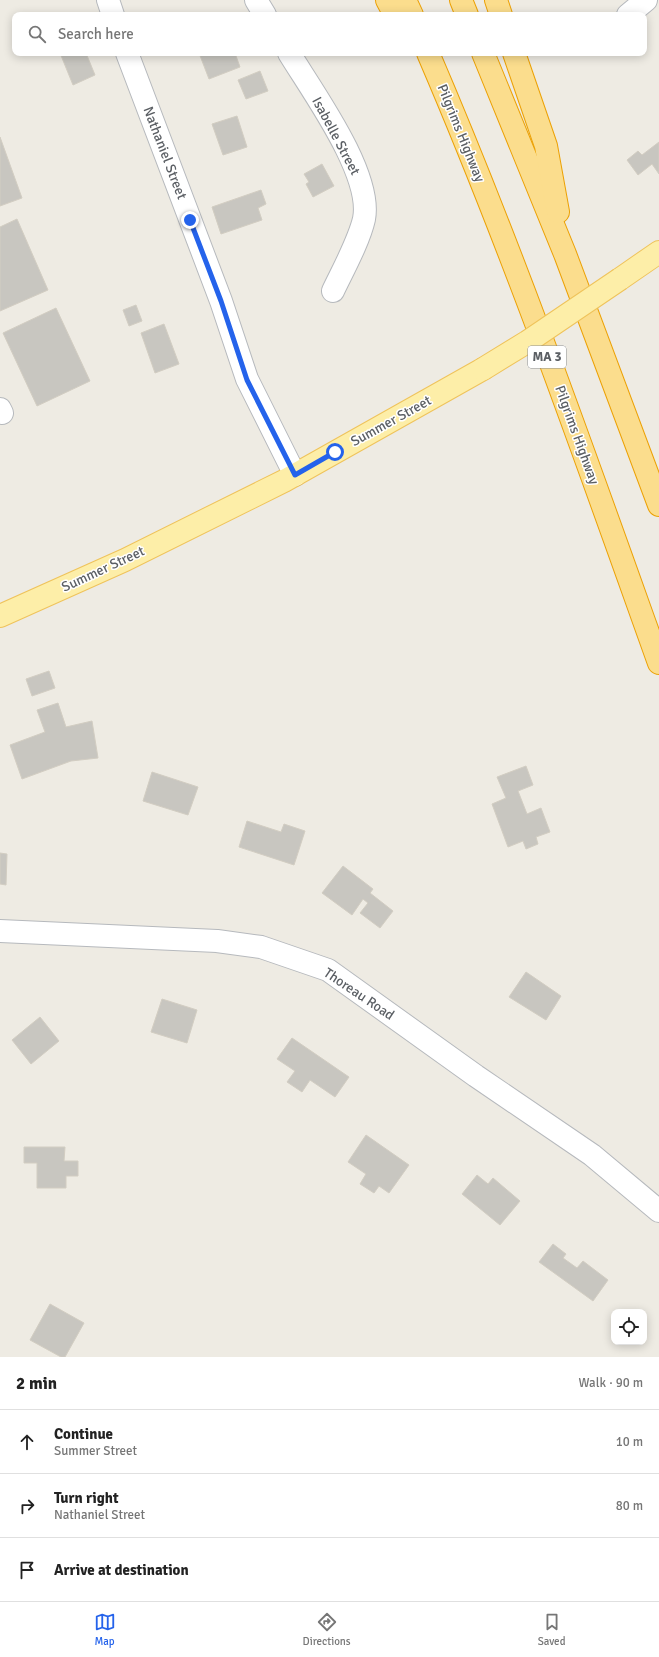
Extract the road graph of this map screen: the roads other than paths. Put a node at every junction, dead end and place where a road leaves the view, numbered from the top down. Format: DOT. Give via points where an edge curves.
graph roads {
  1 [pos="108,0"];
  2 [pos="256,0"];
  3 [pos="387,0"];
  4 [pos="405,0"];
  5 [pos="461,0"];
  6 [pos="496,0"];
  7 [pos="646,0"];
  8 [pos="112,12"];
  9 [pos="263,12"];
  10 [pos="393,12"];
  11 [pos="411,12"];
  12 [pos="466,12"];
  13 [pos="500,12"];
  14 [pos="632,12"];
  15 [pos="128,56"];
  16 [pos="291,56"];
  17 [pos="420,56"];
  18 [pos="429,56"];
  19 [pos="484,56"];
  20 [pos="515,56"];
  21 [pos="452,108"];
  22 [pos="659,252"];
  23 [pos="565,254"];
  24 [pos="333,291"];
  25 [pos="295,475"];
  26 [pos="659,505"];
  27 [pos="0,616"];
  28 [pos="659,663"];
  29 [pos="0,932"];
  30 [pos="659,1211"];
  1 -- 8 [label="street"];
  2 -- 9 [label="street"];
  3 -- 10 [label="highway"];
  4 -- 11 [label="highway"];
  5 -- 12 [label="highway"];
  6 -- 13 [label="highway"];
  7 -- 14 [label="street"];
  15 -- 25 [label="street, Nathaniel Street" via="221,301 247,380"];
  16 -- 24 [label="street, Isabelle Street" via="339,136 357,171 364,198 364,218"];
  17 -- 21 [label="highway"];
  18 -- 21 [label="highway, Pilgrims Highway / MA 3"];
  19 -- 23 [label="highway"];
  20 -- 23 [label="highway" via="546,146"];
  21 -- 28 [label="highway, Pilgrims Highway / MA 3" via="582,448"];
  22 -- 25 [label="main road, Summer Street, bridge" via="483,369"];
  23 -- 26 [label="highway"];
  25 -- 27 [label="main road, Summer Street" via="125,560"];
  29 -- 30 [label="street, Thoreau Road" via="217,941 261,947 328,970 592,1156"];
}
